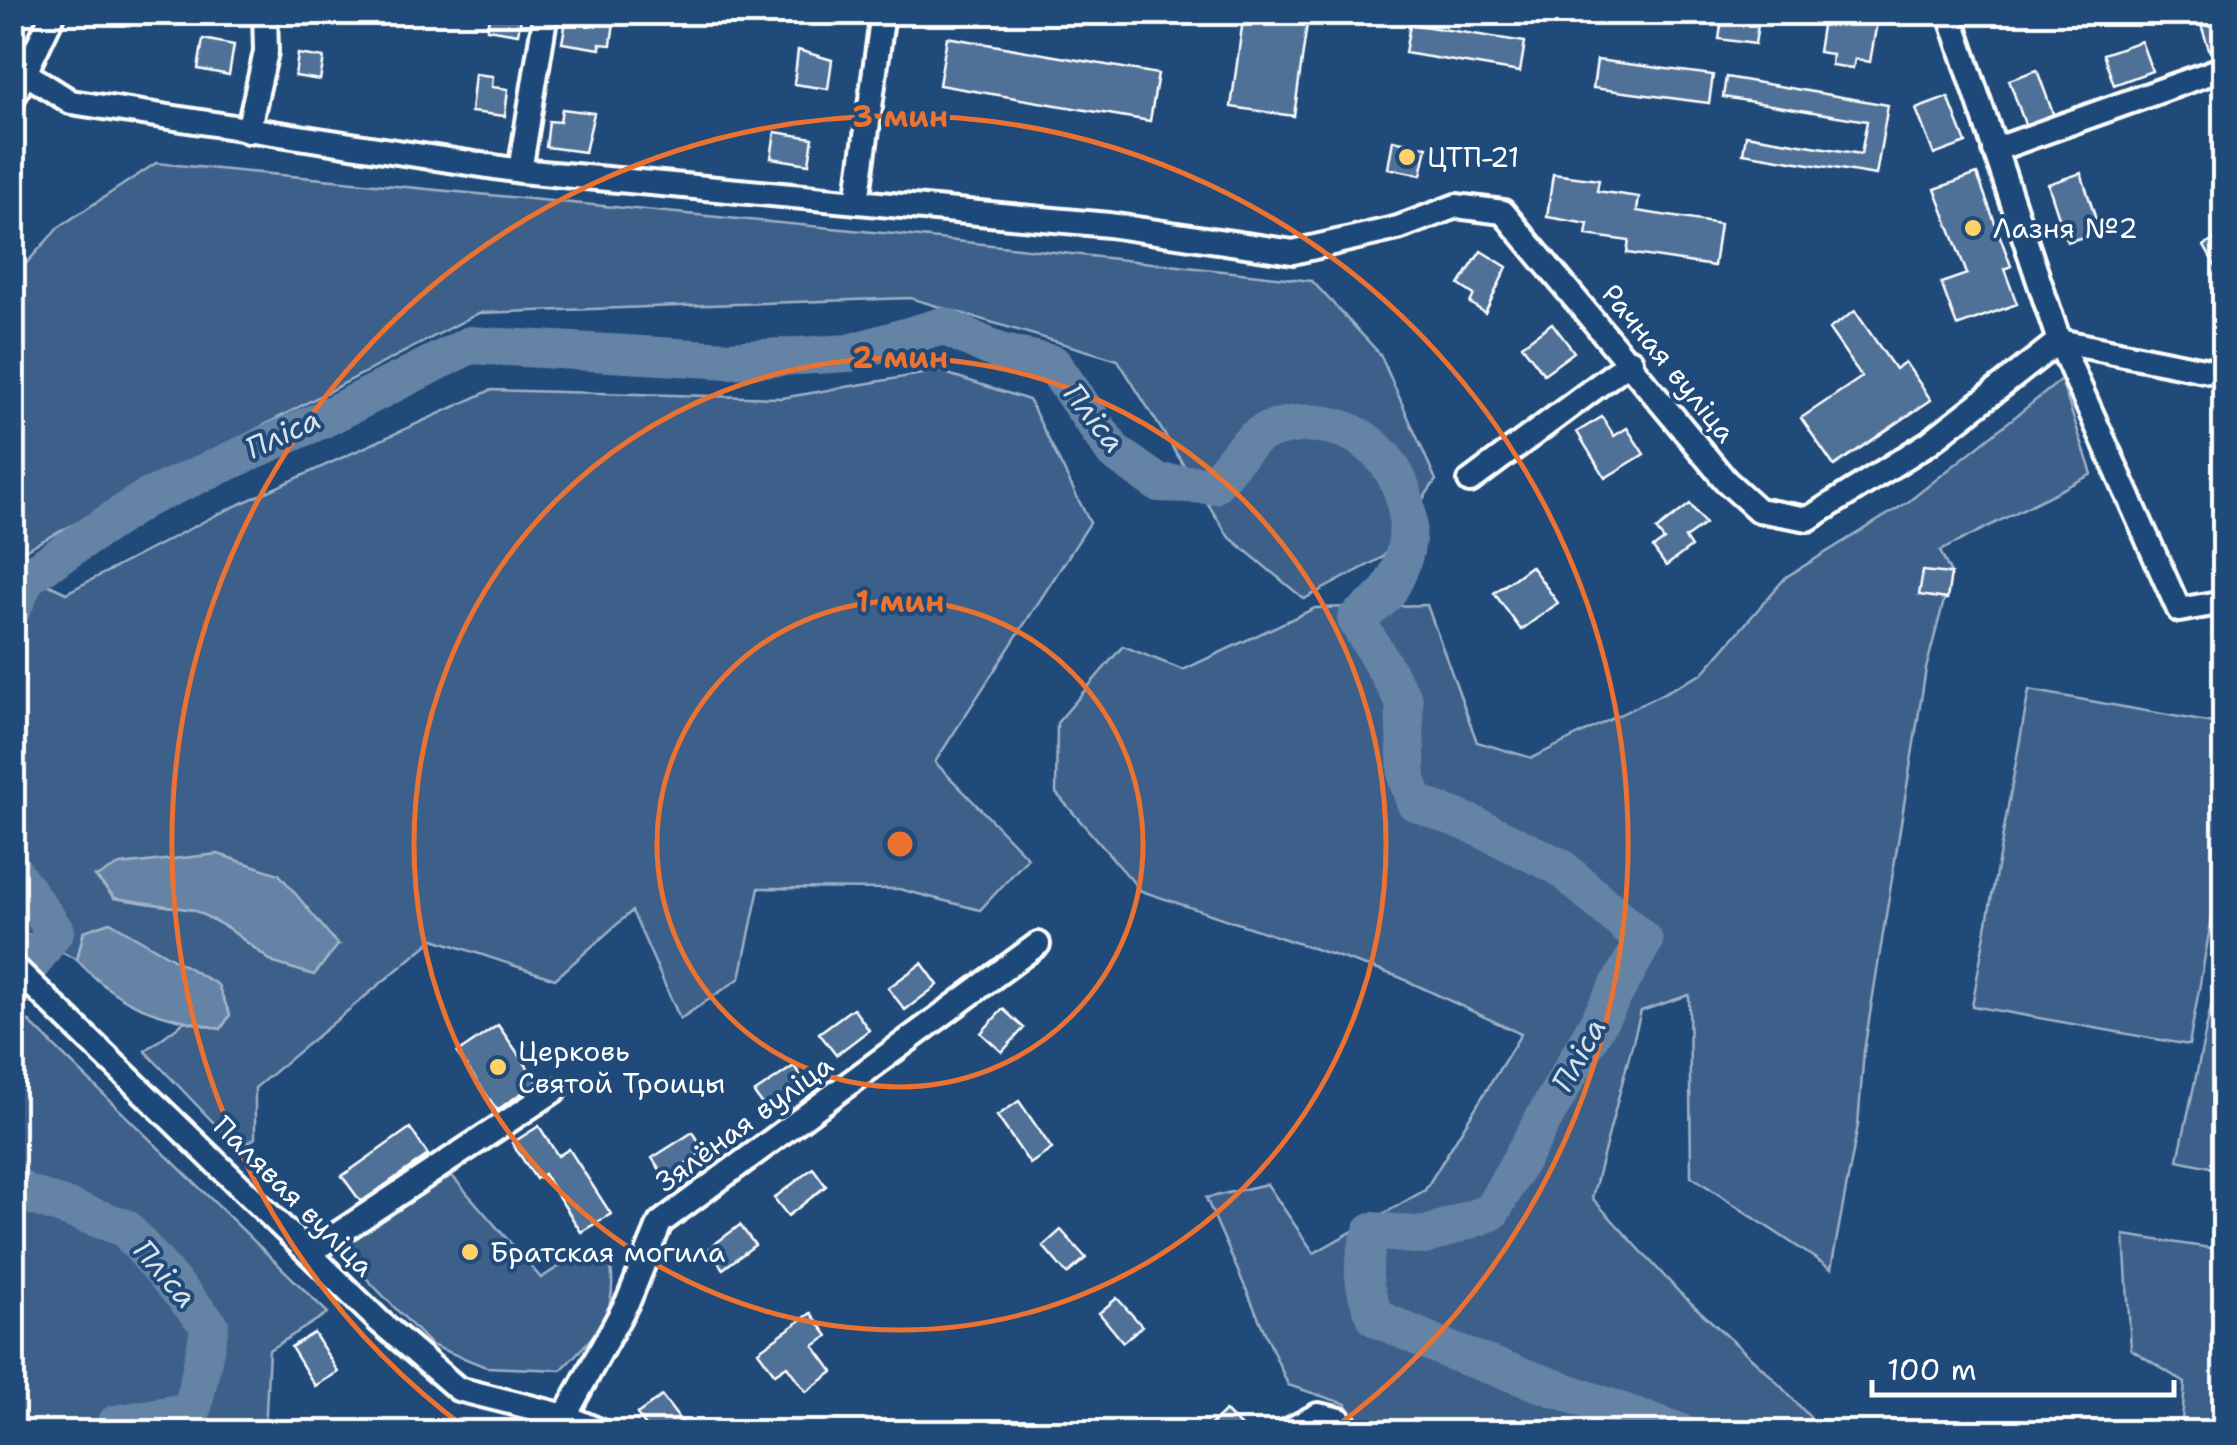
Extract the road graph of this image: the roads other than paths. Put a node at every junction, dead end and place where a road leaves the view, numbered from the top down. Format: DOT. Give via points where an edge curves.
graph roads {
  1 [pos="54,12"];
  2 [pos="264,12"];
  3 [pos="546,12"];
  4 [pos="882,12"];
  5 [pos="1949,12"];
  6 [pos="2224,68"];
  7 [pos="27,74"];
  8 [pos="12,100"];
  9 [pos="248,131"];
  10 [pos="1994,150"];
  11 [pos="520,171"];
  12 [pos="857,202"];
  13 [pos="2059,340"];
  14 [pos="1631,361"];
  15 [pos="2224,374"];
  16 [pos="1470,480"];
  17 [pos="2224,602"];
  18 [pos="1038,944"];
  19 [pos="12,965"];
  20 [pos="555,1090"];
  21 [pos="309,1253"];
  22 [pos="565,1416"];
  23 [pos="1290,1429"];
  24 [pos="602,1432"];
  25 [pos="1352,1432"];
  1 -- 7 [label="street"];
  2 -- 9 [label="street" via="266,52"];
  3 -- 11 [label="street"];
  4 -- 12 [label="street"];
  5 -- 10 [label="street"];
  6 -- 10 [label="street"];
  7 -- 8 [label="street"];
  7 -- 9 [label="street" via="71,102"];
  9 -- 11 [label="street"];
  10 -- 13 [label="street"];
  11 -- 12 [label="street"];
  12 -- 14 [label="street, Рачная вуліца" via="1109,225 1293,252 1398,228 1456,206 1503,212"];
  13 -- 14 [label="street, Рачная вуліца" via="1930,442 1808,519 1758,510 1726,481"];
  13 -- 15 [label="street"];
  13 -- 17 [label="street" via="2179,610"];
  14 -- 16 [label="street"];
  18 -- 22 [label="street, Зялёная вуліца" via="660,1222 629,1298"];
  19 -- 21 [label="street, Палявая вуліца"];
  20 -- 21 [label="street"];
  21 -- 22 [label="street, Палявая вуліца" via="458,1389"];
  22 -- 24 [label="street, Палявая вуліца"];
  23 -- 25 [label="street" via="1318,1415 1340,1420"];
}
